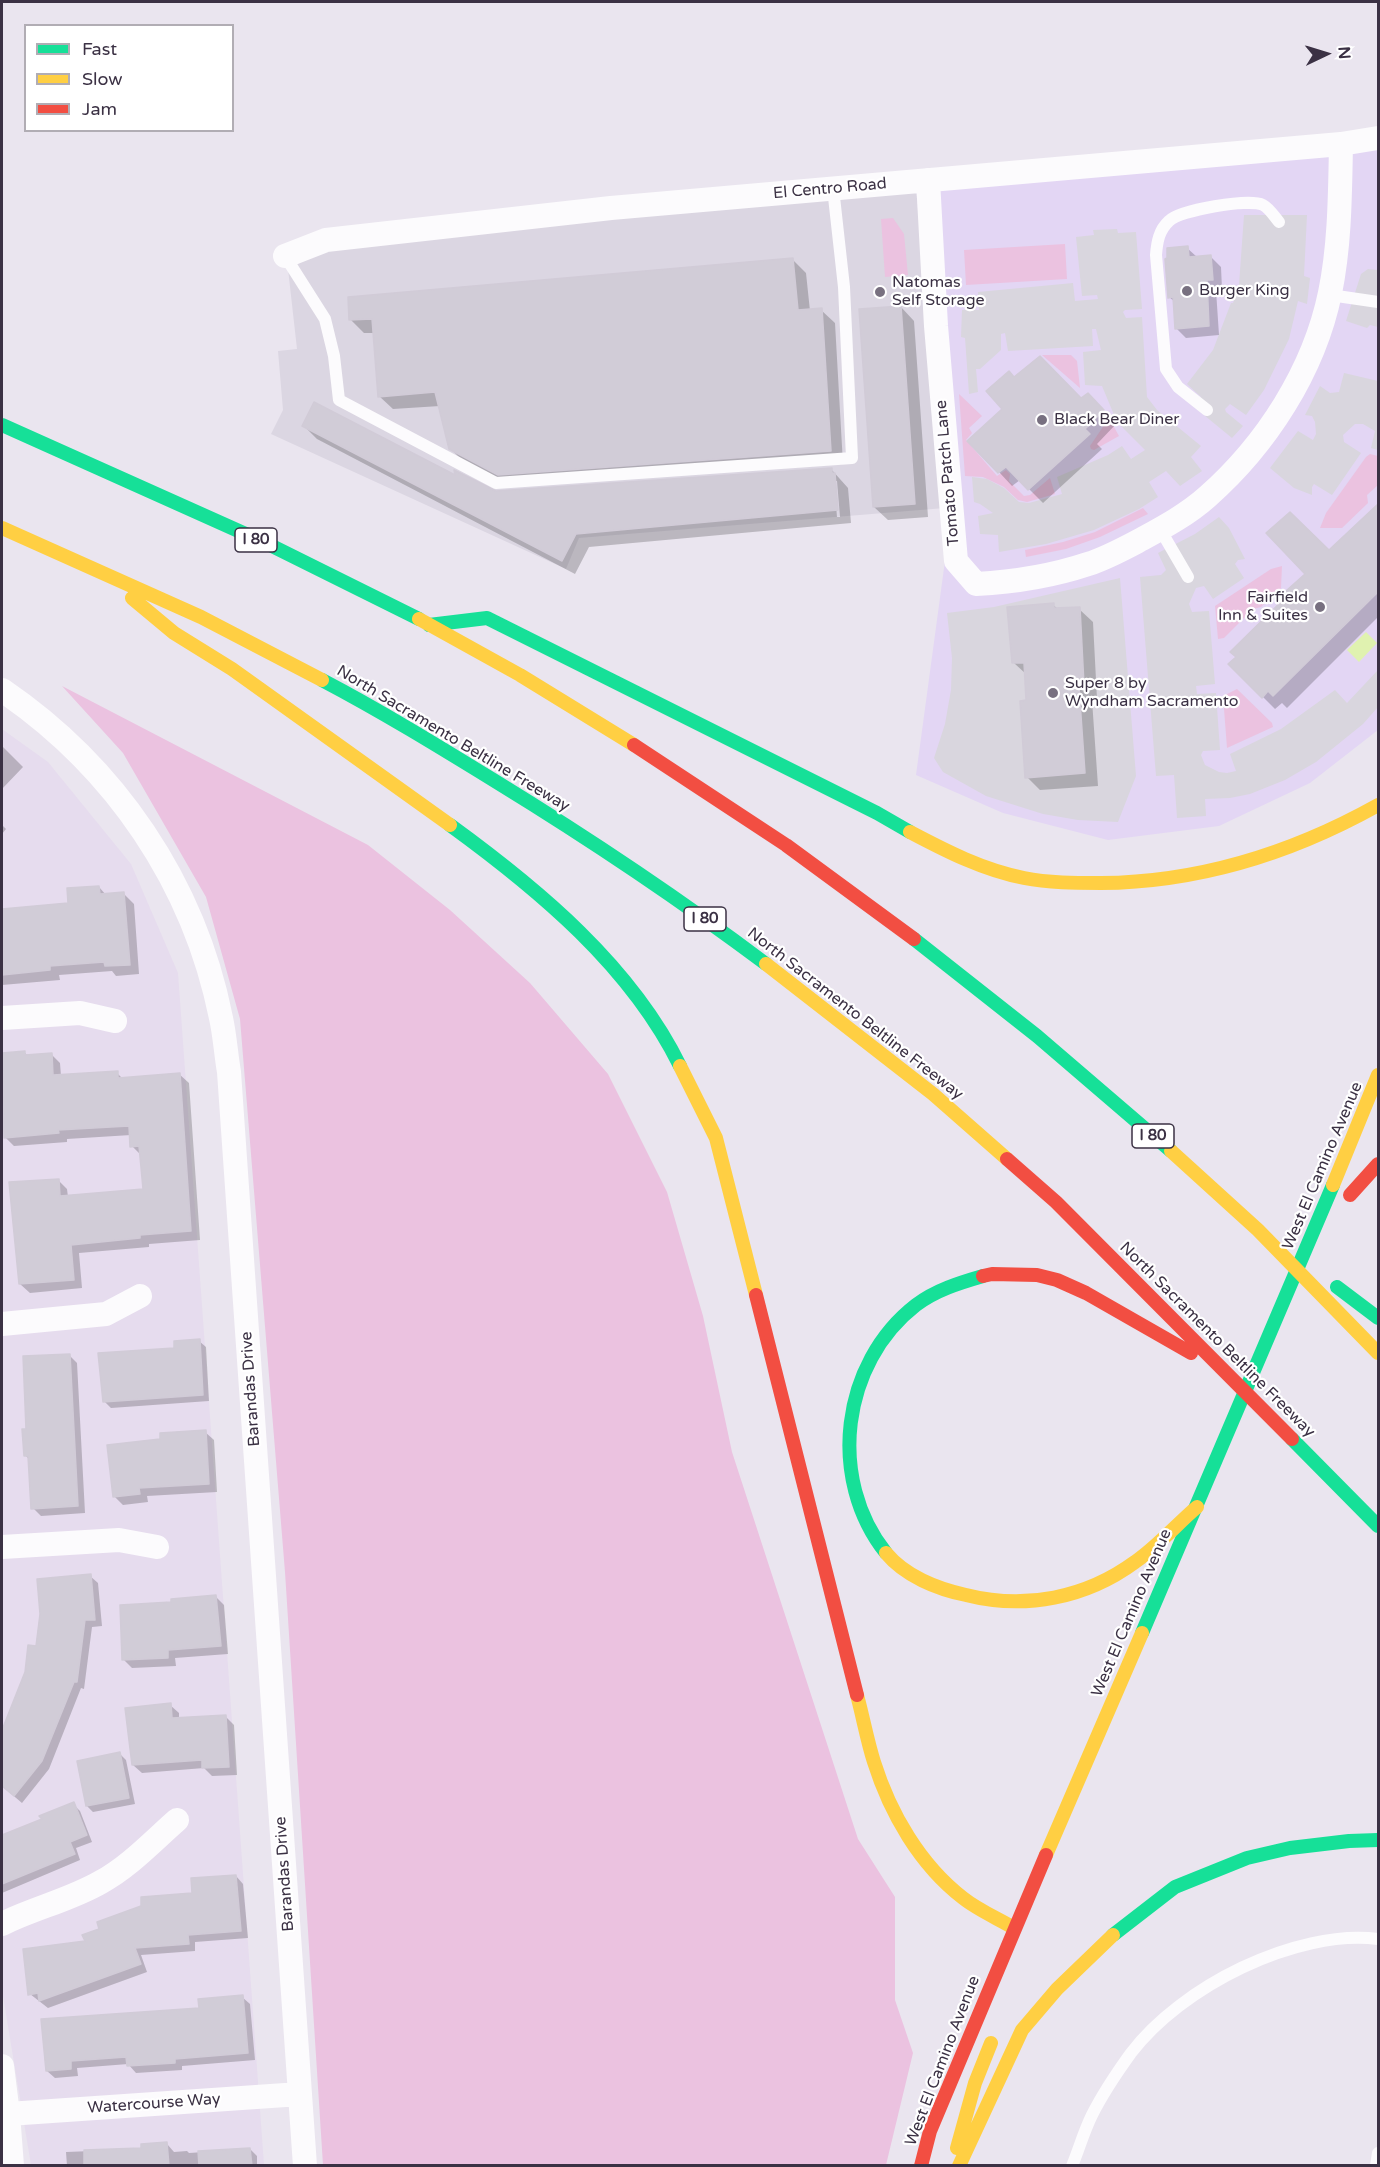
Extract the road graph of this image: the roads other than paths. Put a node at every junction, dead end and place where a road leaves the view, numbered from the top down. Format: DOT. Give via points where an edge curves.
graph roads {
  1 [pos="1378,138"];
  2 [pos="1341,144"];
  3 [pos="928,180"];
  4 [pos="833,188"];
  5 [pos="1279,222"];
  6 [pos="285,256"];
  7 [pos="1330,295"];
  8 [pos="1378,303"];
  9 [pos="1207,410"];
  10 [pos="2,425"];
  11 [pos="2,528"];
  12 [pos="1160,529"];
  13 [pos="104,574"];
  14 [pos="1188,577"];
  15 [pos="429,625"];
  16 [pos="2,690"];
  17 [pos="1378,805"];
  18 [pos="2,1018"];
  19 [pos="115,1021"];
  20 [pos="1378,1075"];
  21 [pos="1369,1152"];
  22 [pos="1378,1164"];
  23 [pos="1246,1218"];
  24 [pos="1319,1270"];
  25 [pos="140,1296"];
  26 [pos="1306,1302"];
  27 [pos="1378,1318"];
  28 [pos="2,1324"];
  29 [pos="1378,1353"];
  30 [pos="1227,1373"];
  31 [pos="1266,1398"];
  32 [pos="1258,1420"];
  33 [pos="1197,1507"];
  34 [pos="1378,1526"];
  35 [pos="2,1547"];
  36 [pos="157,1547"];
  37 [pos="177,1820"];
  38 [pos="1378,1840"];
  39 [pos="2,1924"];
  40 [pos="1019,1930"];
  41 [pos="1378,1939"];
  42 [pos="996,2030"];
  43 [pos="2,2067"];
  44 [pos="300,2094"];
  45 [pos="8,2114"];
  46 [pos="1378,2153"];
  47 [pos="12,2166"];
  48 [pos="305,2166"];
  49 [pos="921,2166"];
  50 [pos="952,2166"];
  51 [pos="959,2166"];
  52 [pos="1072,2166"];
  53 [pos="1376,2166"];
  1 -- 2 [label="street, El Centro Road"];
  2 -- 3 [label="street, El Centro Road"];
  2 -- 7 [label="street, Tomato Patch Lane" via="1338,244"];
  3 -- 4 [label="street, El Centro Road"];
  3 -- 12 [label="street, Tomato Patch Lane" via="956,561 976,584 1035,578 1089,564"];
  4 -- 6 [label="street, El Centro Road" via="326,240"];
  4 -- 6 [label="lane" via="844,287 852,458 496,483 339,400 325,319"];
  5 -- 9 [label="lane" via="1257,203 1218,206 1178,214 1168,221 1158,239 1166,369 1178,387"];
  7 -- 8 [label="lane"];
  7 -- 12 [label="street, Tomato Patch Lane" via="1307,363 1271,425 1251,452 1206,498"];
  10 -- 15 [label="main road, I 80" via="342,580"];
  11 -- 13 [label="main road, North Sacramento Beltline Freeway / I 80"];
  12 -- 14 [label="lane"];
  13 -- 30 [label="main road, North Sacramento Beltline Freeway / I 80" via="201,617 345,692 566,825 705,918 820,1005 1056,1202"];
  13 -- 40 [label="main road" via="174,633 232,669 493,856 578,930 648,1013 677,1059 716,1138 874,1762 886,1794 912,1844 942,1880 966,1900"];
  15 -- 17 [label="main road" via="487,618 938,847 979,866 1016,877 1105,884 1206,873 1301,844"];
  15 -- 23 [label="main road, I 80" via="647,753 862,900 1060,1055"];
  16 -- 44 [label="street, Barandas Drive" via="68,742 105,780 138,823 190,916 222,1019 230,1084"];
  18 -- 19 [label="street" via="80,1013"];
  20 -- 33 [label="main road, West El Camino Avenue"];
  21 -- 22 [label="main road" via="1348,1201"];
  23 -- 27 [label="main road"];
  23 -- 29 [label="main road, I 80"];
  24 -- 26 [label="main road"];
  25 -- 28 [label="street" via="106,1314"];
  30 -- 33 [label="main road" via="1061,1281 1039,1275 991,1273 937,1290 906,1312 873,1353 851,1412 851,1476 870,1530 888,1556 914,1575 970,1597 1040,1602 1083,1591 1135,1563"];
  30 -- 34 [label="main road, North Sacramento Beltline Freeway / I 80"];
  31 -- 32 [label="main road"];
  33 -- 40 [label="main road, West El Camino Avenue"];
  35 -- 36 [label="street" via="119,1540"];
  37 -- 39 [label="street" via="131,1862 102,1882"];
  38 -- 51 [label="main road" via="1290,1848 1246,1858 1175,1887 1150,1905 1102,1944 1022,2030"];
  40 -- 49 [label="main road, West El Camino Avenue" via="930,2132"];
  41 -- 52 [label="lane" via="1359,1937 1306,1944 1241,1967 1175,2007 1132,2052 1092,2114"];
  42 -- 50 [label="main road" via="975,2083"];
  43 -- 45 [label="street"];
  44 -- 45 [label="street, Watercourse Way"];
  44 -- 48 [label="street, Barandas Drive"];
  45 -- 47 [label="street"];
  46 -- 53 [label="lane"];
}
